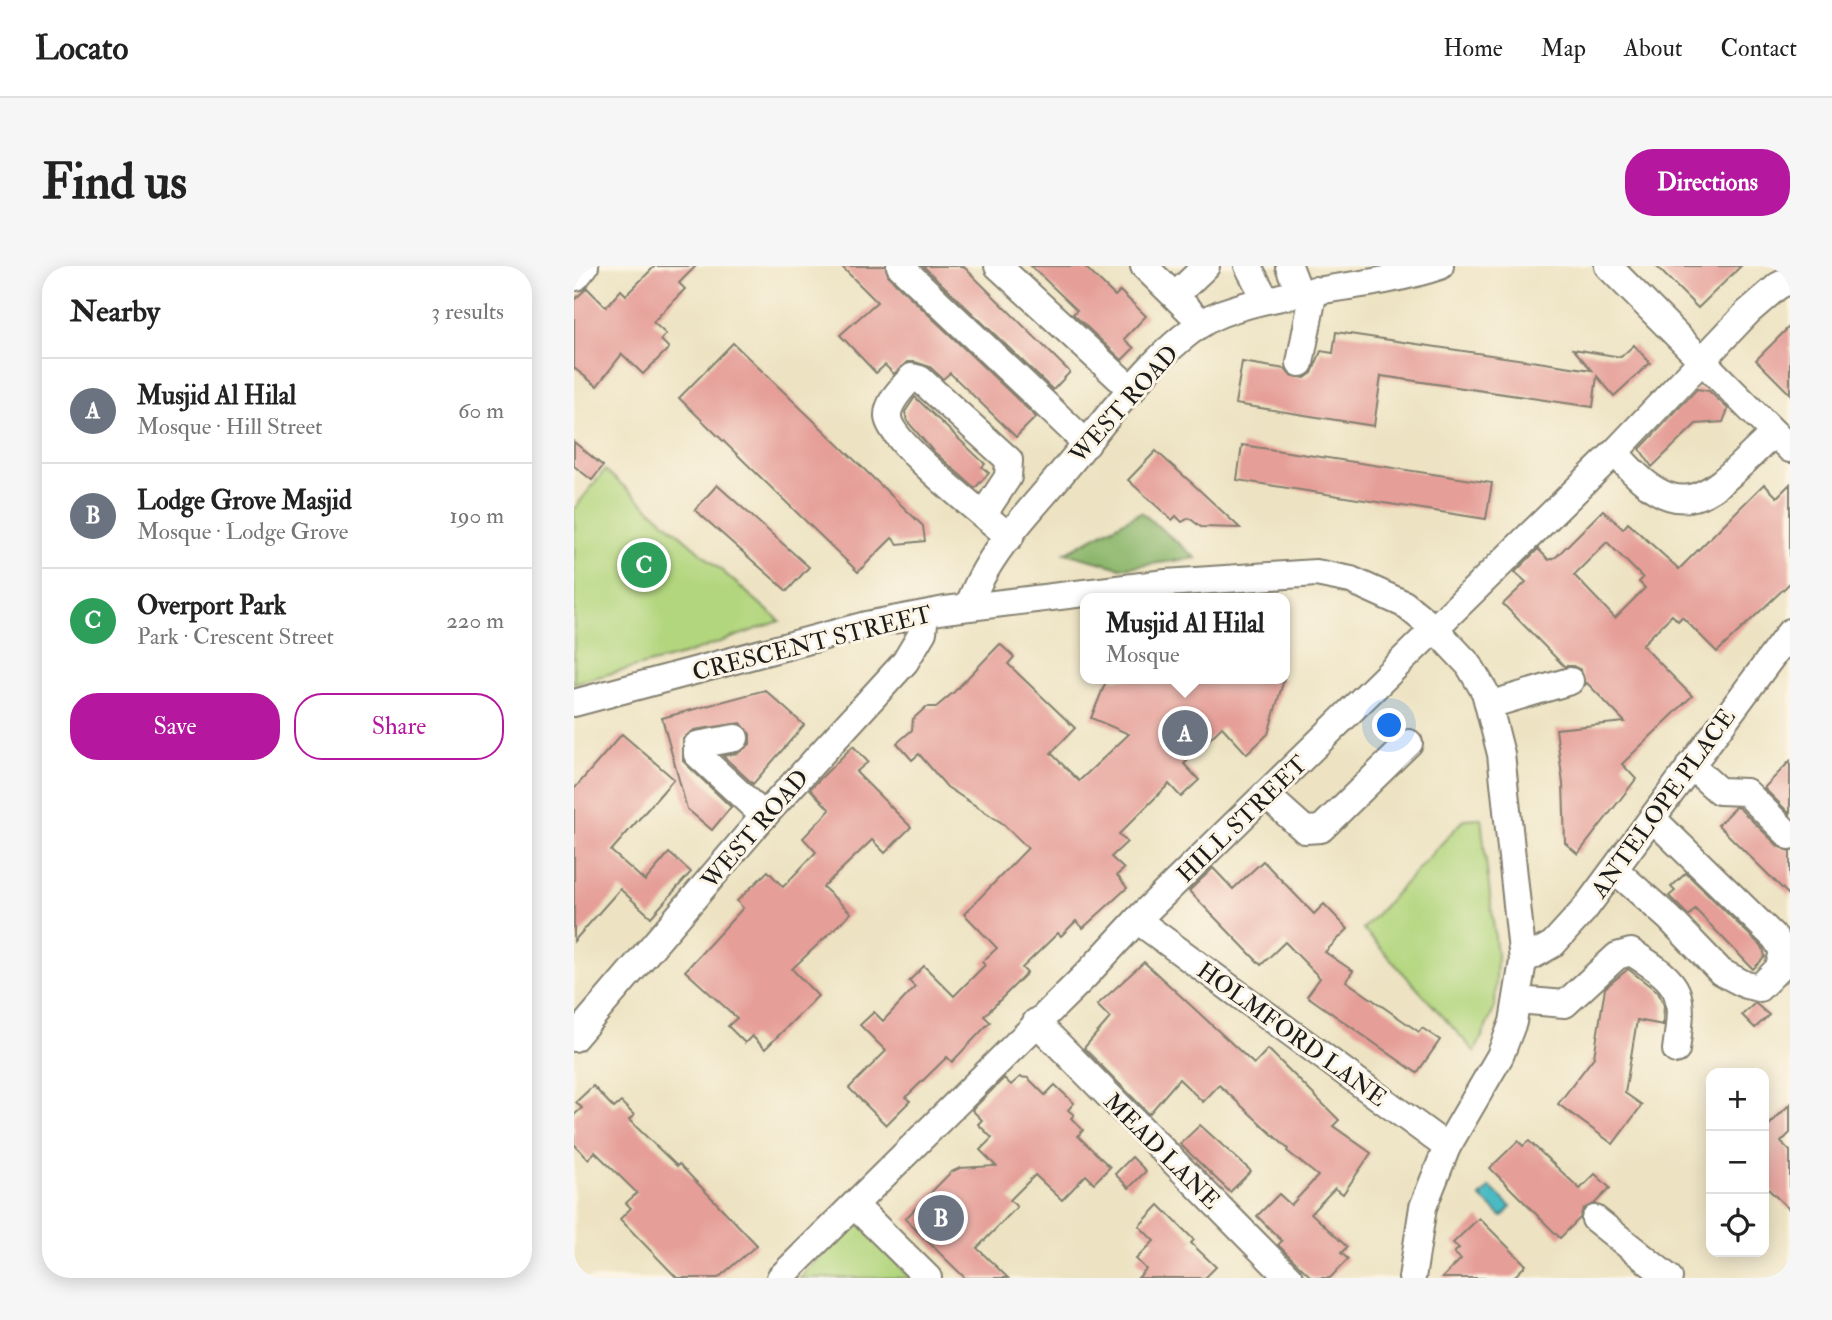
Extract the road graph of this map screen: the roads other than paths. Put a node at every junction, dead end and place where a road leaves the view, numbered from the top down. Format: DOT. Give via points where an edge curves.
graph roads {
  1 [pos="900,266"];
  2 [pos="999,266"];
  3 [pos="1143,266"];
  4 [pos="1206,266"];
  5 [pos="1248,266"];
  6 [pos="1289,266"];
  7 [pos="1440,266"];
  8 [pos="1608,266"];
  9 [pos="1790,281"];
  10 [pos="1306,291"];
  11 [pos="1175,296"];
  12 [pos="1266,300"];
  13 [pos="1202,323"];
  14 [pos="1705,361"];
  15 [pos="1300,363"];
  16 [pos="1132,390"];
  17 [pos="1782,441"];
  18 [pos="1087,444"];
  19 [pos="1615,452"];
  20 [pos="983,515"];
  21 [pos="1010,537"];
  22 [pos="1087,593"];
  23 [pos="1080,594"];
  24 [pos="968,607"];
  25 [pos="925,615"];
  26 [pos="1435,629"];
  27 [pos="1790,632"];
  28 [pos="1570,681"];
  29 [pos="574,703"];
  30 [pos="1489,705"];
  31 [pos="734,738"];
  32 [pos="1409,743"];
  33 [pos="1690,765"];
  34 [pos="1266,795"];
  35 [pos="764,816"];
  36 [pos="1653,819"];
  37 [pos="1790,836"];
  38 [pos="1615,870"];
  39 [pos="1137,920"];
  40 [pos="1523,961"];
  41 [pos="1517,1000"];
  42 [pos="1036,1022"];
  43 [pos="574,1038"];
  44 [pos="1676,1050"];
  45 [pos="1447,1147"];
  46 [pos="853,1205"];
  47 [pos="1595,1219"];
  48 [pos="780,1278"];
  49 [pos="928,1278"];
  50 [pos="1289,1278"];
  51 [pos="1412,1278"];
  52 [pos="1669,1278"];
  1 -- 18 [label="street"];
  2 -- 16 [label="street"];
  3 -- 11 [label="street"];
  4 -- 11 [label="street"];
  5 -- 12 [label="street"];
  6 -- 10 [label="street"];
  7 -- 10 [label="street, WEST ROAD" via="1402,279"];
  8 -- 14 [label="street"];
  9 -- 14 [label="street, HILL STREET" via="1748,312"];
  10 -- 12 [label="street, WEST ROAD"];
  10 -- 15 [label="street"];
  11 -- 13 [label="street"];
  12 -- 13 [label="street, WEST ROAD"];
  13 -- 16 [label="street, WEST ROAD"];
  14 -- 17 [label="street"];
  14 -- 19 [label="street, HILL STREET"];
  16 -- 18 [label="street, WEST ROAD"];
  17 -- 19 [label="street" via="1698,497 1681,500 1651,490"];
  18 -- 21 [label="street, WEST ROAD"];
  19 -- 26 [label="street, HILL STREET"];
  20 -- 20 [label="street" via="937,475 889,423 890,405 912,377 930,387 1009,460 1008,477"];
  20 -- 21 [label="street"];
  21 -- 24 [label="street, WEST ROAD" via="986,568"];
  22 -- 26 [label="street, CRESCENT STREET" via="1315,573 1383,592"];
  23 -- 24 [label="street, CRESCENT STREET"];
  24 -- 25 [label="street, CRESCENT STREET"];
  25 -- 29 [label="street, CRESCENT STREET" via="866,625"];
  25 -- 35 [label="street, WEST ROAD" via="923,632 905,662"];
  26 -- 30 [label="street, CRESCENT STREET" via="1469,665"];
  26 -- 34 [label="street, HILL STREET"];
  27 -- 33 [label="street, ANTELOPE PLACE"];
  28 -- 30 [label="street"];
  30 -- 40 [label="street, CRESCENT STREET" via="1507,801"];
  31 -- 35 [label="street" via="697,745 697,754"];
  32 -- 34 [label="street" via="1321,829 1305,830"];
  33 -- 36 [label="street, ANTELOPE PLACE"];
  33 -- 37 [label="street" via="1719,790 1746,792"];
  34 -- 39 [label="street, HILL STREET"];
  35 -- 43 [label="street, WEST ROAD"];
  36 -- 38 [label="street, ANTELOPE PLACE"];
  36 -- 38 [label="street" via="1775,938 1783,951 1779,968 1759,988 1721,972 1670,918"];
  38 -- 40 [label="street, ANTELOPE PLACE" via="1553,944"];
  39 -- 42 [label="street, HILL STREET"];
  39 -- 45 [label="street, HOLMFORD LANE"];
  40 -- 41 [label="street, CRESCENT STREET"];
  41 -- 44 [label="street" via="1565,1004 1617,956 1631,952 1677,990 1682,1007"];
  41 -- 45 [label="street, CRESCENT STREET" via="1500,1056"];
  42 -- 46 [label="street, HILL STREET"];
  42 -- 50 [label="street, MEAD LANE"];
  45 -- 51 [label="street, CRESCENT STREET" via="1423,1207"];
  46 -- 48 [label="street, HILL STREET"];
  46 -- 49 [label="street"];
  47 -- 52 [label="street"];
}
